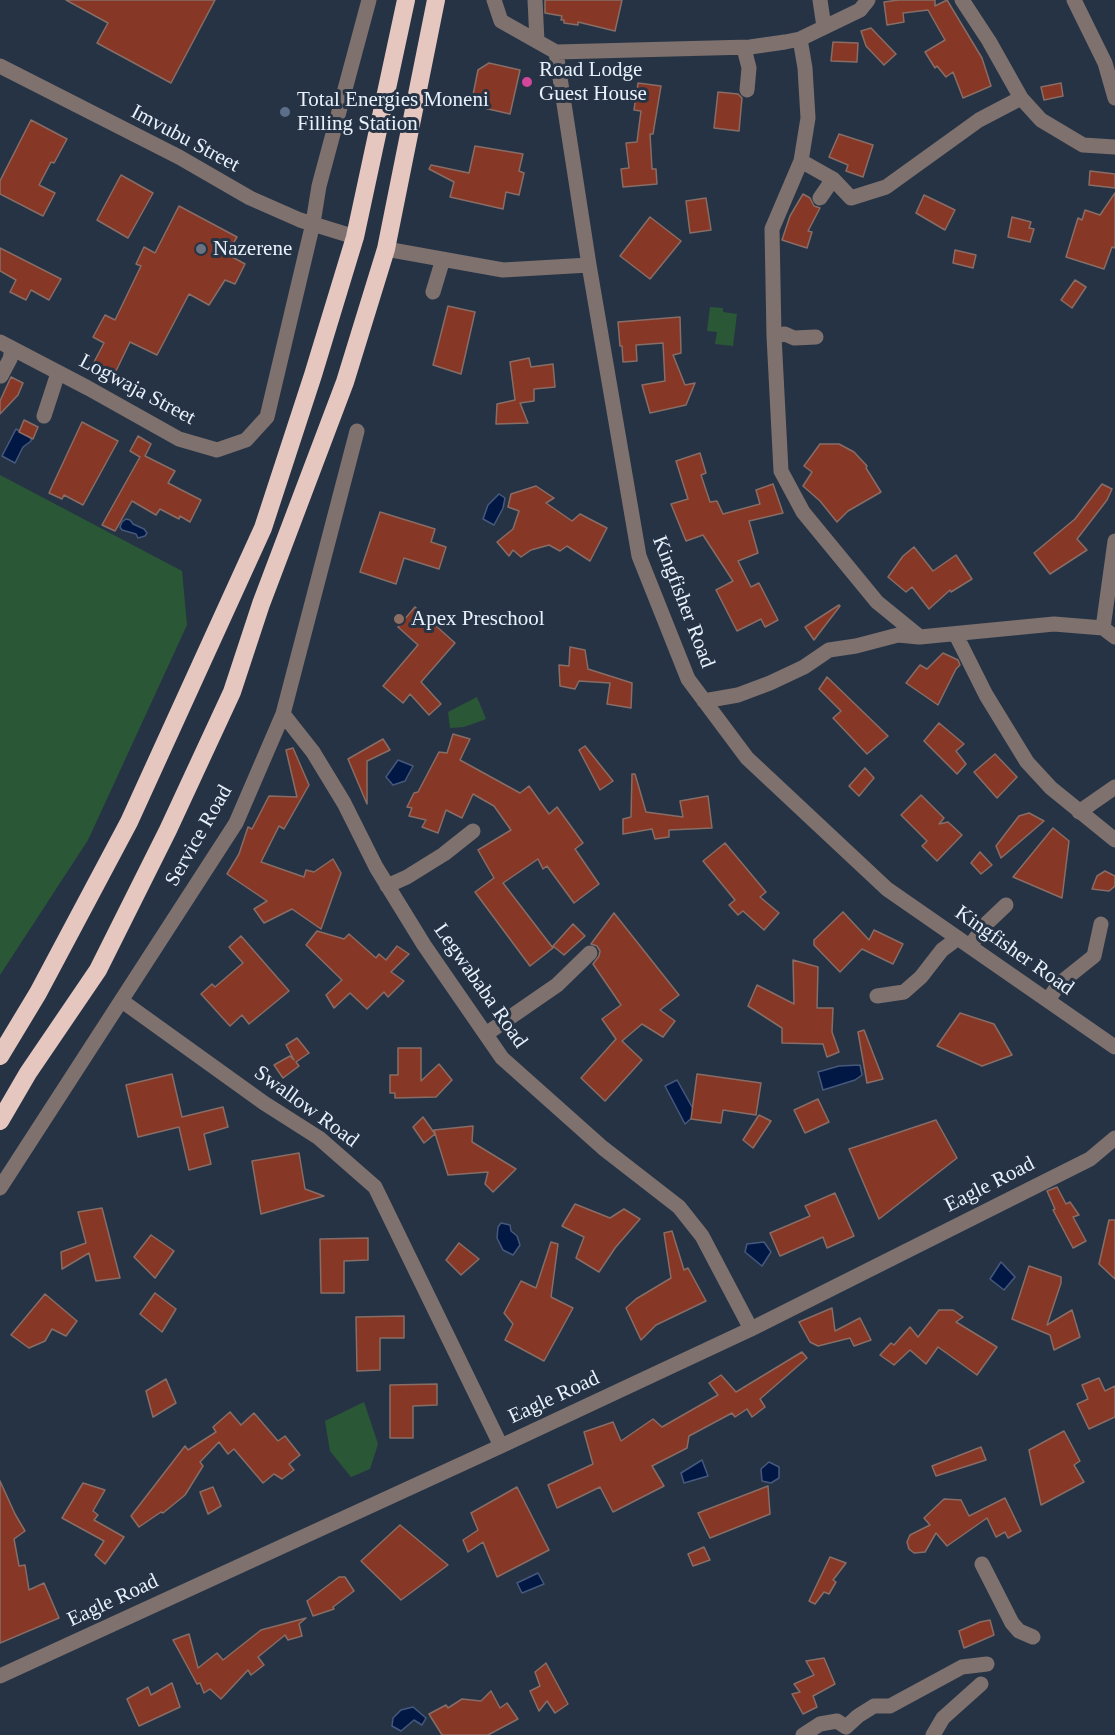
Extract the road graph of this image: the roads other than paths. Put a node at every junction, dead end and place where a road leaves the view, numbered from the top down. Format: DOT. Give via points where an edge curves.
graph roads {
  1 [pos="369,0"];
  2 [pos="406,0"];
  3 [pos="436,0"];
  4 [pos="494,0"];
  5 [pos="535,0"];
  6 [pos="819,0"];
  7 [pos="868,0"];
  8 [pos="962,0"];
  9 [pos="1074,0"];
  10 [pos="824,27"];
  11 [pos="800,39"];
  12 [pos="537,41"];
  13 [pos="744,48"];
  14 [pos="556,52"];
  15 [pos="0,66"];
  16 [pos="747,90"];
  17 [pos="1021,98"];
  18 [pos="1115,98"];
  19 [pos="1115,147"];
  20 [pos="801,161"];
  21 [pos="833,179"];
  22 [pos="820,198"];
  23 [pos="313,223"];
  24 [pos="355,237"];
  25 [pos="386,249"];
  26 [pos="443,259"];
  27 [pos="589,265"];
  28 [pos="433,292"];
  29 [pos="774,336"];
  30 [pos="816,337"];
  31 [pos="6,345"];
  32 [pos="58,373"];
  33 [pos="1,376"];
  34 [pos="44,416"];
  35 [pos="357,431"];
  36 [pos="1115,541"];
  37 [pos="1109,633"];
  38 [pos="956,635"];
  39 [pos="920,637"];
  40 [pos="704,701"];
  41 [pos="283,714"];
  42 [pos="1115,788"];
  43 [pos="1079,812"];
  44 [pos="473,831"];
  45 [pos="1115,840"];
  46 [pos="387,886"];
  47 [pos="1006,905"];
  48 [pos="1101,924"];
  49 [pos="964,942"];
  50 [pos="590,953"];
  51 [pos="877,996"];
  52 [pos="1048,1000"];
  53 [pos="122,1001"];
  54 [pos="486,1034"];
  55 [pos="1115,1047"];
  56 [pos="0,1056"];
  57 [pos="0,1121"];
  58 [pos="1115,1138"];
  59 [pos="0,1188"];
  60 [pos="751,1329"];
  61 [pos="501,1446"];
  62 [pos="982,1564"];
  63 [pos="1033,1637"];
  64 [pos="987,1664"];
  65 [pos="0,1676"];
  66 [pos="981,1684"];
  67 [pos="803,1735"];
  68 [pos="933,1735"];
  1 -- 23 [label="street"];
  2 -- 24 [label="highway"];
  3 -- 25 [label="highway"];
  4 -- 12 [label="street" via="501,21"];
  5 -- 12 [label="street"];
  6 -- 10 [label="street"];
  7 -- 10 [label="street" via="860,10"];
  8 -- 17 [label="street"];
  9 -- 18 [label="street" via="1105,63"];
  10 -- 11 [label="street"];
  11 -- 13 [label="street"];
  11 -- 20 [label="street" via="808,118"];
  12 -- 14 [label="street"];
  13 -- 14 [label="street"];
  13 -- 16 [label="street" via="749,68"];
  14 -- 27 [label="street, Kingfisher Road"];
  15 -- 23 [label="street, Imvubu Street" via="179,157 250,198"];
  17 -- 19 [label="street" via="1041,120 1083,145"];
  17 -- 21 [label="street" via="979,120 886,187 851,198"];
  20 -- 21 [label="street"];
  20 -- 29 [label="street" via="772,229"];
  21 -- 22 [label="street"];
  23 -- 24 [label="street, Imvubu Street"];
  23 -- 32 [label="street, Logwaja Street" via="267,417 246,440 217,450 179,439"];
  24 -- 56 [label="highway" via="263,528 129,822"];
  25 -- 26 [label="street"];
  25 -- 57 [label="highway" via="345,382 232,692 98,970"];
  26 -- 27 [label="street" via="503,270"];
  26 -- 28 [label="street"];
  27 -- 40 [label="street, Kingfisher Road" via="639,556 688,679"];
  29 -- 30 [label="street"];
  29 -- 39 [label="street" via="781,471 803,512 877,602"];
  31 -- 32 [label="street, Logwaja Street"];
  31 -- 33 [label="street" via="10,359"];
  32 -- 34 [label="street"];
  35 -- 41 [label="street, Service Road"];
  36 -- 37 [label="street"];
  37 -- 38 [label="street" via="1054,624"];
  38 -- 39 [label="street"];
  38 -- 43 [label="street" via="1027,762"];
  39 -- 40 [label="street" via="898,635 829,650 770,683 738,695"];
  40 -- 49 [label="street, Kingfisher Road" via="747,758 826,834 887,889"];
  41 -- 46 [label="street, Legwababa Road" via="344,802"];
  41 -- 53 [label="street, Service Road" via="236,823"];
  42 -- 43 [label="street"];
  43 -- 45 [label="street"];
  44 -- 46 [label="street" via="444,854"];
  46 -- 54 [label="street, Legwababa Road"];
  47 -- 49 [label="street"];
  48 -- 52 [label="street" via="1094,956 1059,984"];
  49 -- 51 [label="street" via="942,950 904,992"];
  49 -- 52 [label="street, Kingfisher Road"];
  50 -- 54 [label="street" via="557,985"];
  52 -- 55 [label="street, Kingfisher Road"];
  53 -- 59 [label="street, Service Road"];
  53 -- 61 [label="street, Swallow Road" via="319,1138 375,1187"];
  54 -- 60 [label="street, Legwababa Road" via="502,1058 603,1148 680,1207 702,1236"];
  58 -- 60 [label="street, Eagle Road" via="1090,1159"];
  60 -- 61 [label="street, Eagle Road"];
  61 -- 65 [label="street, Eagle Road"];
  62 -- 63 [label="street" via="1012,1623"];
  64 -- 67 [label="street" via="962,1667 890,1706 874,1706 846,1727 837,1721 820,1724"];
  66 -- 68 [label="street" via="943,1718"];
}
